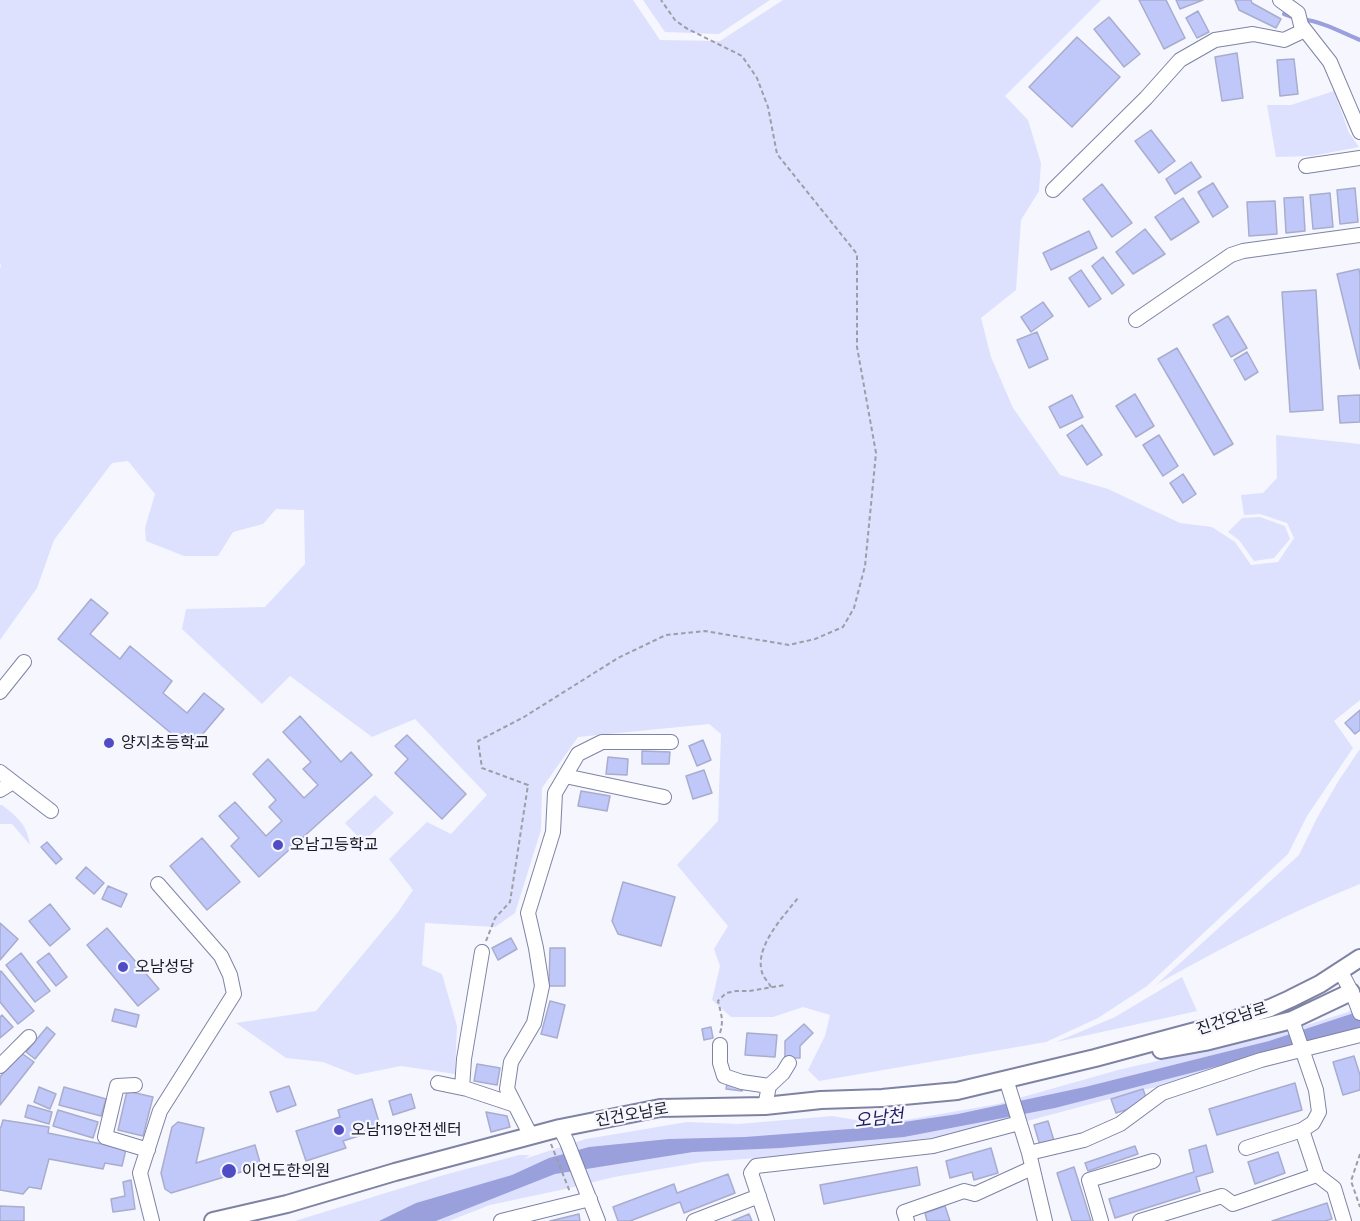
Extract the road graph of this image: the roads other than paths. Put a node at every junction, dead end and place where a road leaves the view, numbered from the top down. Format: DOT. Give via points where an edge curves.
graph roads {
  1 [pos="1280,0"];
  2 [pos="1301,23"];
  3 [pos="1360,132"];
  4 [pos="1360,158"];
  5 [pos="1306,166"];
  6 [pos="1053,190"];
  7 [pos="1360,235"];
  8 [pos="1136,320"];
  9 [pos="24,662"];
  10 [pos="0,692"];
  11 [pos="671,742"];
  12 [pos="0,772"];
  13 [pos="565,776"];
  14 [pos="13,782"];
  15 [pos="0,790"];
  16 [pos="664,797"];
  17 [pos="51,811"];
  18 [pos="158,884"];
  19 [pos="482,951"];
  20 [pos="1360,958"];
  21 [pos="1341,972"];
  22 [pos="1352,994"];
  23 [pos="1360,1013"];
  24 [pos="1292,1021"];
  25 [pos="1360,1035"];
  26 [pos="28,1037"];
  27 [pos="720,1045"];
  28 [pos="1302,1049"];
  29 [pos="1095,1058"];
  30 [pos="789,1063"];
  31 [pos="0,1066"];
  32 [pos="438,1083"];
  33 [pos="1007,1084"];
  34 [pos="135,1085"];
  35 [pos="769,1086"];
  36 [pos="462,1088"];
  37 [pos="515,1105"];
  38 [pos="765,1106"];
  39 [pos="1018,1120"];
  40 [pos="1302,1130"];
  41 [pos="563,1135"];
  42 [pos="531,1136"];
  43 [pos="1246,1148"];
  44 [pos="148,1150"];
  45 [pos="1029,1153"];
  46 [pos="1153,1161"];
  47 [pos="1032,1168"];
  48 [pos="1317,1175"];
  49 [pos="759,1196"];
  50 [pos="590,1199"];
  51 [pos="152,1221"];
  52 [pos="213,1221"];
  53 [pos="501,1221"];
  54 [pos="598,1221"];
  55 [pos="694,1221"];
  56 [pos="767,1221"];
  57 [pos="907,1221"];
  58 [pos="1045,1221"];
  59 [pos="1101,1221"];
  60 [pos="1140,1221"];
  61 [pos="1344,1221"];
  1 -- 2 [label="street"];
  2 -- 3 [label="street" via="1330,62"];
  2 -- 6 [label="street" via="1284,40 1253,34 1215,40 1180,60"];
  4 -- 5 [label="street"];
  7 -- 8 [label="street" via="1231,255"];
  9 -- 10 [label="street"];
  11 -- 13 [label="street" via="602,742 578,754"];
  12 -- 14 [label="street"];
  13 -- 16 [label="street"];
  13 -- 37 [label="street" via="555,793 553,832 528,913 542,986 534,1023 511,1062 507,1089"];
  14 -- 15 [label="street"];
  14 -- 17 [label="street"];
  18 -- 44 [label="street" via="221,956 234,994 160,1111"];
  19 -- 36 [label="street"];
  20 -- 21 [label="main road, 진건오남로"];
  21 -- 22 [label="street"];
  21 -- 29 [label="main road, 진건오남로" via="1269,1008"];
  22 -- 23 [label="street"];
  22 -- 24 [label="main road, 진건오남로"];
  24 -- 28 [label="street"];
  24 -- 29 [label="main road, 진건오남로" via="1141,1054"];
  25 -- 28 [label="street"];
  26 -- 31 [label="street"];
  27 -- 35 [label="street" via="724,1076"];
  28 -- 40 [label="street" via="1319,1112 1312,1124"];
  28 -- 45 [label="street" via="1162,1093 1120,1124 1084,1140"];
  29 -- 33 [label="main road, 진건오남로"];
  30 -- 35 [label="street"];
  32 -- 36 [label="street"];
  33 -- 38 [label="main road, 진건오남로"];
  33 -- 39 [label="street"];
  34 -- 44 [label="street" via="117,1086 105,1137"];
  35 -- 38 [label="street"];
  36 -- 37 [label="street"];
  37 -- 42 [label="street"];
  38 -- 41 [label="main road, 진건오남로" via="660,1108"];
  39 -- 45 [label="street"];
  39 -- 49 [label="street" via="933,1146 756,1166 751,1173"];
  40 -- 43 [label="street"];
  40 -- 48 [label="street"];
  41 -- 42 [label="main road, 진건오남로"];
  41 -- 50 [label="street"];
  42 -- 52 [label="main road, 진건오남로"];
  44 -- 51 [label="street" via="140,1173"];
  45 -- 47 [label="street"];
  46 -- 59 [label="street" via="1089,1180"];
  47 -- 57 [label="street" via="975,1194 964,1191 904,1212"];
  47 -- 58 [label="street"];
  48 -- 60 [label="street" via="1233,1204 1222,1196"];
  48 -- 61 [label="street" via="1334,1188"];
  49 -- 55 [label="street"];
  49 -- 56 [label="street"];
  50 -- 53 [label="street"];
  50 -- 54 [label="street"];
}
